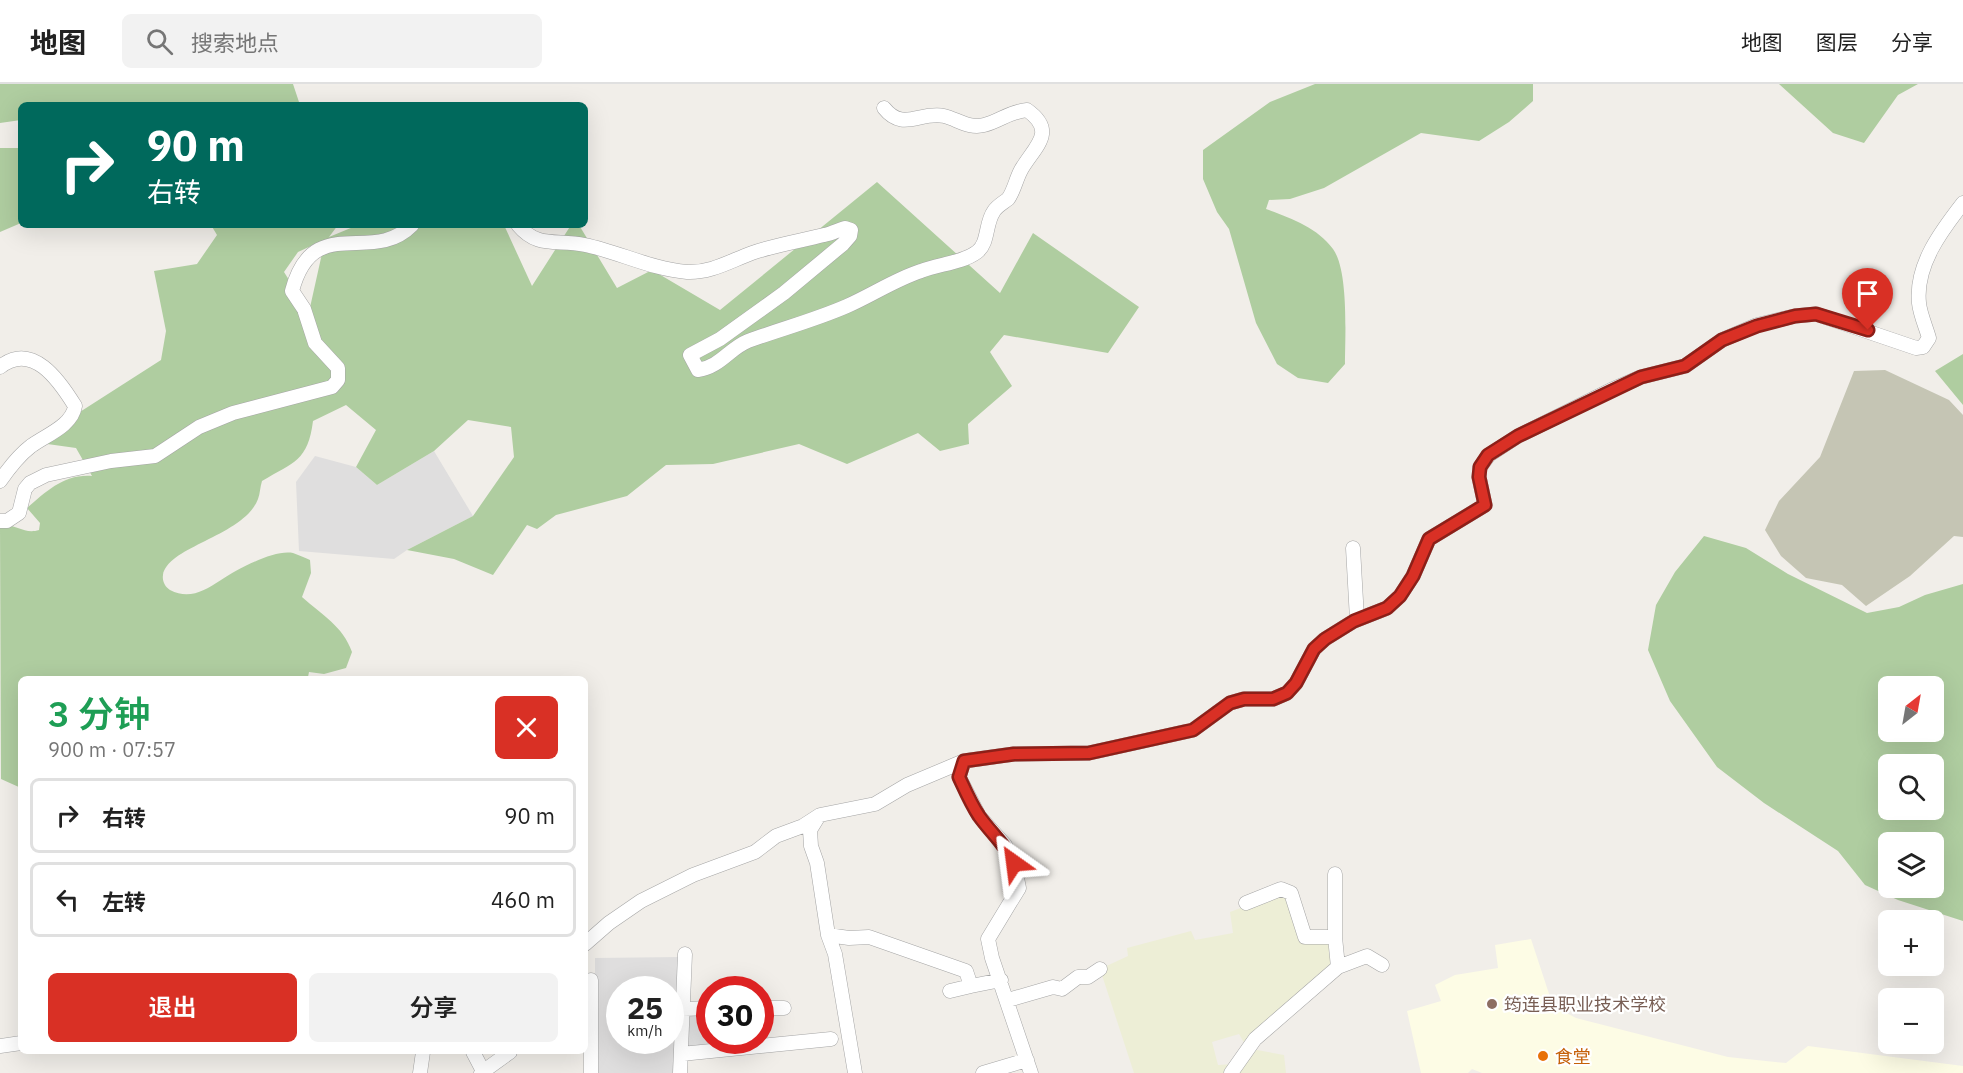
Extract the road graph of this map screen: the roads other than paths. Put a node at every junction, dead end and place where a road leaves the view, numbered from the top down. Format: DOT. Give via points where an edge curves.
graph roads {
  1 [pos="884,108"];
  2 [pos="1963,203"];
  3 [pos="407,228"];
  4 [pos="521,228"];
  5 [pos="0,368"];
  6 [pos="39,441"];
  7 [pos="0,461"];
  8 [pos="0,481"];
  9 [pos="0,521"];
  10 [pos="1353,548"];
  11 [pos="1357,619"];
  12 [pos="964,761"];
  13 [pos="820,815"];
  14 [pos="1335,874"];
  15 [pos="1246,903"];
  16 [pos="828,935"];
  17 [pos="1335,938"];
  18 [pos="588,941"];
  19 [pos="685,954"];
  20 [pos="1382,965"];
  21 [pos="1338,967"];
  22 [pos="1100,969"];
  23 [pos="591,980"];
  24 [pos="1001,980"];
  25 [pos="684,981"];
  26 [pos="971,986"];
  27 [pos="950,991"];
  28 [pos="1008,1000"];
  29 [pos="774,1008"];
  30 [pos="784,1008"];
  31 [pos="831,1039"];
  32 [pos="18,1043"];
  33 [pos="0,1046"];
  34 [pos="423,1054"];
  35 [pos="473,1054"];
  36 [pos="507,1054"];
  37 [pos="681,1054"];
  38 [pos="684,1054"];
  39 [pos="1029,1066"];
  40 [pos="420,1073"];
  41 [pos="483,1073"];
  42 [pos="591,1073"];
  43 [pos="680,1073"];
  44 [pos="855,1073"];
  45 [pos="983,1073"];
  46 [pos="1231,1073"];
  1 -- 4 [label="street" via="891,117 904,120 943,116 970,125 984,125 1010,112 1027,110 1037,117 1043,128 1042,136 1009,197 995,209 984,244 977,252 920,271 783,332 746,342 706,369 694,367 690,355 720,339 792,287 843,244 851,230 845,228 751,254 723,267 689,272 655,267 612,250 540,242 529,238"];
  2 -- 11 [label="street" via="1928,257 1920,282 1919,303 1929,338 1923,347 1916,348 1816,314 1795,316 1722,340 1685,366 1641,377 1611,390 1488,455 1479,477 1485,505 1429,539 1400,596 1387,608"];
  3 -- 9 [label="street" via="391,238 335,244 318,250 304,259 297,273 292,291 304,309 315,343 338,368 338,380 332,387 233,413 199,427 155,456 46,475 24,489 19,513"];
  5 -- 6 [label="street" via="18,358 33,359 57,380 75,406 66,423"];
  6 -- 7 [label="street"];
  6 -- 8 [label="street" via="13,463"];
  10 -- 11 [label="street"];
  11 -- 12 [label="street" via="1314,649 1287,693 1273,699 1230,703 1193,730 1089,753 1014,754"];
  12 -- 13 [label="street" via="907,785 875,804"];
  12 -- 24 [label="street" via="959,777 979,816 1005,845 1014,863 1018,888 988,939"];
  13 -- 16 [label="street" via="810,830 811,846"];
  13 -- 18 [label="street" via="776,836 755,852 693,875 641,901"];
  14 -- 17 [label="street"];
  15 -- 17 [label="street" via="1281,889 1291,893 1305,937"];
  16 -- 26 [label="street" via="869,937 966,971"];
  16 -- 44 [label="street" via="835,954"];
  17 -- 21 [label="street"];
  19 -- 25 [label="street"];
  20 -- 21 [label="street" via="1367,956"];
  21 -- 46 [label="street" via="1255,1039"];
  22 -- 28 [label="street" via="1088,977 1078,976 1062,989 1053,987"];
  23 -- 42 [label="street"];
  24 -- 26 [label="street"];
  24 -- 28 [label="street"];
  26 -- 27 [label="street"];
  28 -- 39 [label="street"];
  29 -- 30 [label="street"];
  31 -- 38 [label="street"];
  32 -- 33 [label="street"];
  34 -- 40 [label="street"];
  35 -- 41 [label="street"];
  36 -- 41 [label="street"];
  37 -- 43 [label="street"];
  39 -- 45 [label="street"];
}
